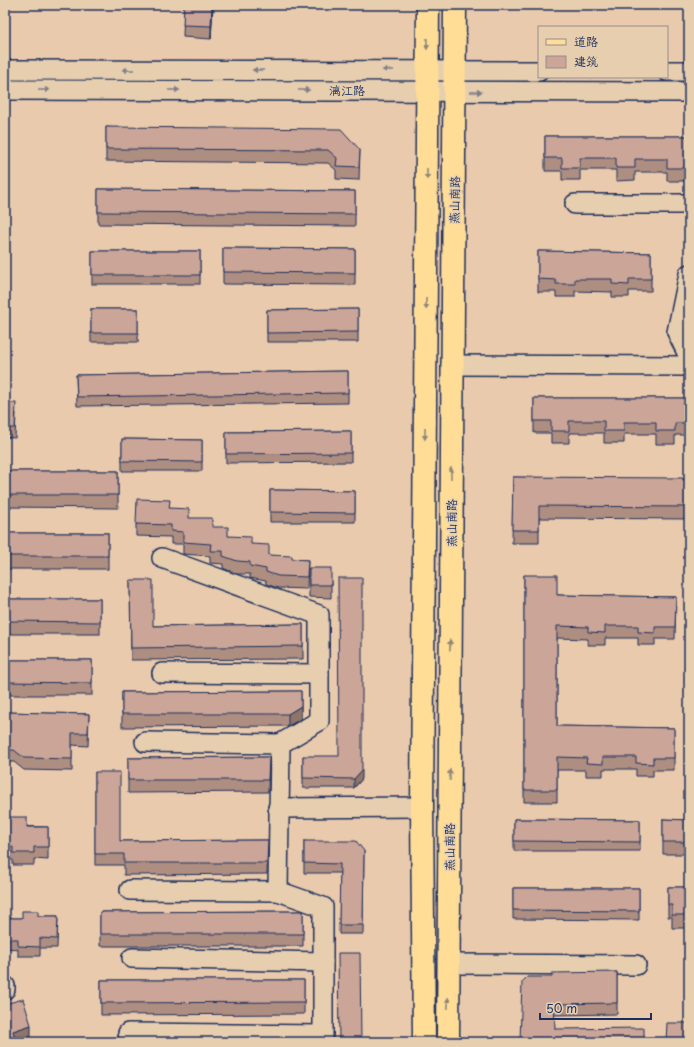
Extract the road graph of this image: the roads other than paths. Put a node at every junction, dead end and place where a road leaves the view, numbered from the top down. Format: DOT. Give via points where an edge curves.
graph roads {
  1 [pos="428,5"];
  2 [pos="455,5"];
  3 [pos="5,70"];
  4 [pos="455,70"];
  5 [pos="538,71"];
  6 [pos="668,71"];
  7 [pos="689,71"];
  8 [pos="427,80"];
  9 [pos="5,90"];
  10 [pos="456,92"];
  11 [pos="689,92"];
  12 [pos="575,204"];
  13 [pos="689,204"];
  14 [pos="689,274"];
  15 [pos="689,357"];
  16 [pos="426,365"];
  17 [pos="451,365"];
  18 [pos="689,366"];
  19 [pos="424,546"];
  20 [pos="450,546"];
  21 [pos="162,558"];
  22 [pos="162,672"];
  23 [pos="320,674"];
  24 [pos="145,742"];
  25 [pos="280,744"];
  26 [pos="422,807"];
  27 [pos="278,808"];
  28 [pos="450,808"];
  29 [pos="130,890"];
  30 [pos="278,890"];
  31 [pos="132,958"];
  32 [pos="323,962"];
  33 [pos="449,964"];
  34 [pos="636,965"];
  35 [pos="128,1033"];
  36 [pos="424,1042"];
  37 [pos="448,1042"];
  1 -- 8 [label="main road, one-way"];
  2 -- 4 [label="main road, 燕山南路"];
  8 -- 3 [label="street, 漓江路, one-way"];
  4 -- 5 [label="street, 漓江路"];
  4 -- 8 [label="street, 漓江路"];
  4 -- 10 [label="main road, 燕山南路"];
  6 -- 7 [label="street"];
  9 -- 8 [label="street, 漓江路, one-way"];
  8 -- 10 [label="street, 漓江路"];
  8 -- 16 [label="main road, one-way"];
  10 -- 11 [label="street, 漓江路, one-way"];
  10 -- 17 [label="main road, 燕山南路"];
  12 -- 13 [label="street"];
  14 -- 15 [label="street" via="677,332"];
  16 -- 17 [label="main road"];
  16 -- 19 [label="main road, one-way"];
  17 -- 18 [label="street"];
  20 -- 17 [label="main road, 燕山南路, one-way"];
  19 -- 20 [label="main road"];
  19 -- 26 [label="main road"];
  28 -- 20 [label="main road, 燕山南路, one-way"];
  21 -- 23 [label="street" via="320,615"];
  22 -- 23 [label="street"];
  23 -- 25 [label="street" via="320,721"];
  24 -- 25 [label="street"];
  25 -- 27 [label="street"];
  26 -- 27 [label="street"];
  26 -- 28 [label="main road"];
  26 -- 36 [label="main road"];
  27 -- 30 [label="street"];
  28 -- 33 [label="main road, 燕山南路"];
  29 -- 30 [label="street"];
  30 -- 32 [label="street" via="323,907"];
  31 -- 32 [label="street"];
  32 -- 35 [label="street" via="323,1035"];
  33 -- 34 [label="street"];
  37 -- 33 [label="main road, 燕山南路, one-way"];
}
